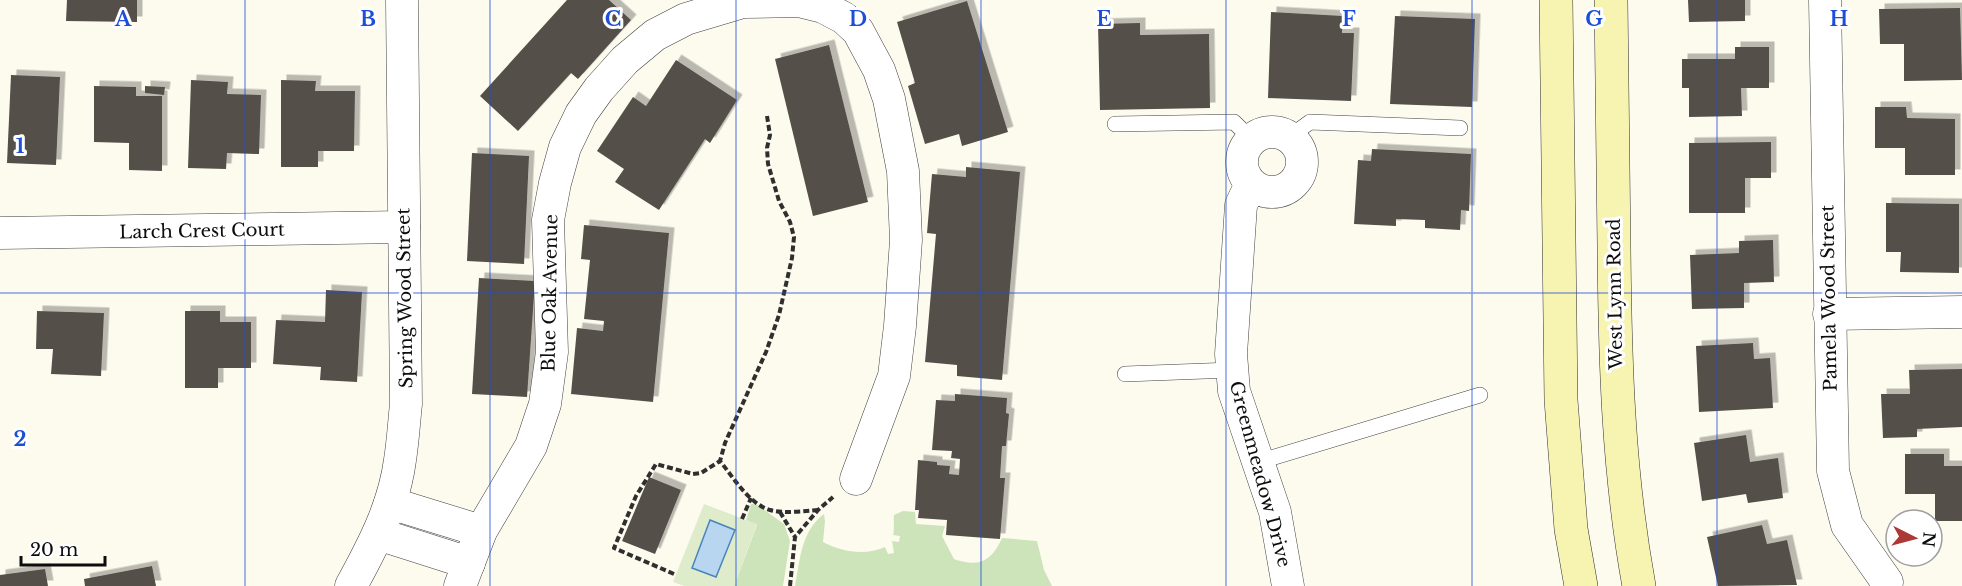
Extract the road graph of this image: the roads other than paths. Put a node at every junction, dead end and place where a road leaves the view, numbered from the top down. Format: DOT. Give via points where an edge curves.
graph roads {
  1 [pos="402,0"];
  2 [pos="1556,0"];
  3 [pos="1611,0"];
  4 [pos="1825,0"];
  5 [pos="1115,124"];
  6 [pos="1460,128"];
  7 [pos="1288,138"];
  8 [pos="1252,140"];
  9 [pos="1251,184"];
  10 [pos="404,227"];
  11 [pos="0,233"];
  12 [pos="1962,312"];
  13 [pos="1829,314"];
  14 [pos="1232,370"];
  15 [pos="1125,374"];
  16 [pos="1480,394"];
  17 [pos="1258,462"];
  18 [pos="856,478"];
  19 [pos="390,503"];
  20 [pos="481,531"];
  21 [pos="378,534"];
  22 [pos="464,575"];
  23 [pos="1887,582"];
  24 [pos="351,586"];
  25 [pos="1288,586"];
  26 [pos="1581,586"];
  27 [pos="1639,586"];
  1 -- 10 [label="street, Spring Wood Street"];
  2 -- 26 [label="main road" via="1560,400 1571,529"];
  3 -- 27 [label="main road, West Lynn Road" via="1616,365 1620,448"];
  4 -- 13 [label="street, Pamela Wood Street"];
  5 -- 8 [label="lane" via="1234,122"];
  6 -- 7 [label="lane" via="1310,122"];
  7 -- 8 [label="street" via="1270,132"];
  7 -- 9 [label="street" via="1300,153 1300,172 1295,181 1278,192"];
  8 -- 9 [label="street" via="1242,157 1245,176"];
  9 -- 14 [label="street, Greenmeadow Drive" via="1241,205"];
  10 -- 11 [label="street, Larch Crest Court"];
  10 -- 19 [label="street, Spring Wood Street" via="406,404 400,461"];
  12 -- 13 [label="street"];
  13 -- 23 [label="street, Pamela Wood Street" via="1833,471 1847,525"];
  14 -- 15 [label="lane"];
  14 -- 17 [label="street, Greenmeadow Drive" via="1234,391"];
  16 -- 17 [label="lane"];
  17 -- 25 [label="street, Greenmeadow Drive" via="1275,512"];
  18 -- 20 [label="street, Blue Oak Avenue" via="894,376 900,326 906,240 903,171 889,99 858,31 844,18 799,1 743,2 686,19 655,34 625,60 581,114 565,147 548,220 552,352 545,404 531,446"];
  19 -- 20 [label="street"];
  19 -- 21 [label="street, Spring Wood Street"];
  20 -- 22 [label="street, Blue Oak Avenue"];
  21 -- 22 [label="street, Blue Oak Avenue"];
  21 -- 24 [label="street, Spring Wood Street"];
}
